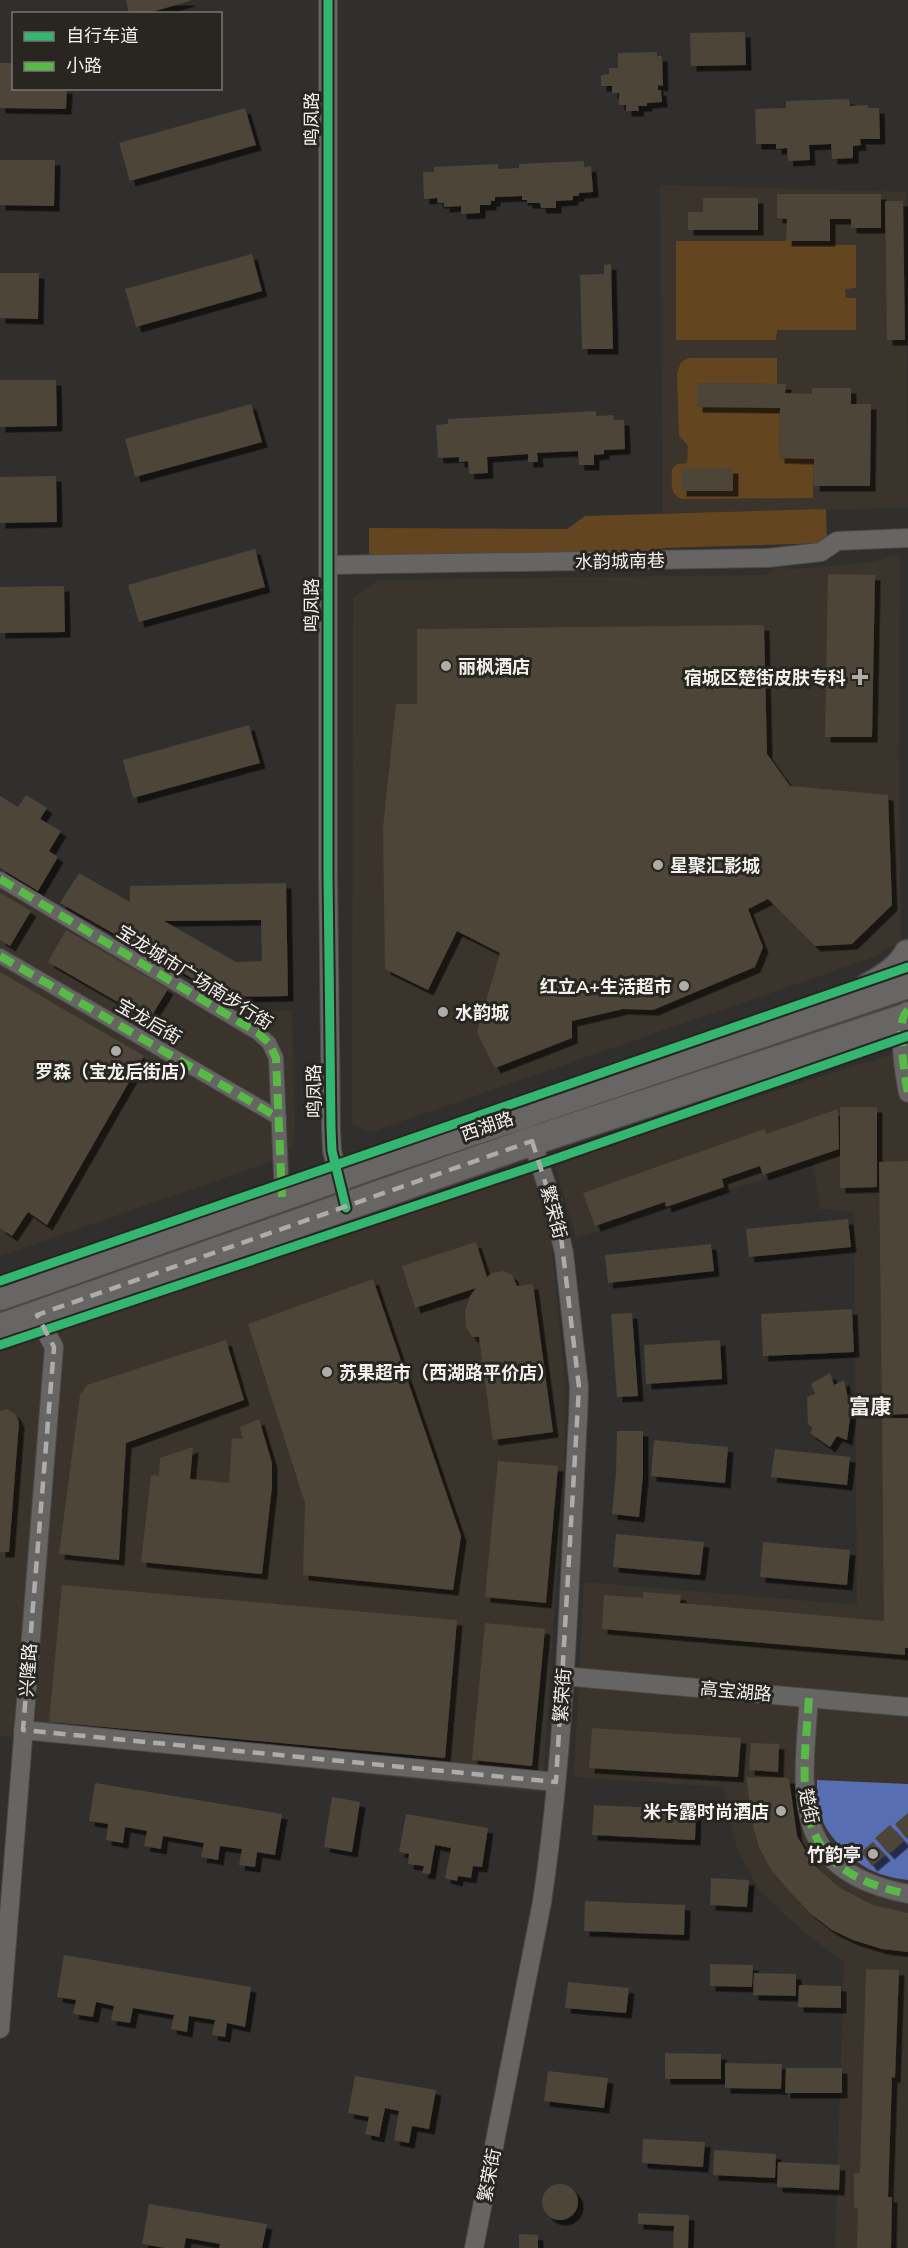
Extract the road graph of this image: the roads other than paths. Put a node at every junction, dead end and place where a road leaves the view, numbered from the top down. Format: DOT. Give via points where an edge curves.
graph roads {
  1 [pos="328,0"];
  2 [pos="908,538"];
  3 [pos="328,565"];
  4 [pos="0,879"];
  5 [pos="908,954"];
  6 [pos="0,956"];
  7 [pos="908,984"];
  8 [pos="906,1015"];
  9 [pos="815,1016"];
  10 [pos="908,1093"];
  11 [pos="279,1118"];
  12 [pos="532,1140"];
  13 [pos="338,1177"];
  14 [pos="282,1197"];
  15 [pos="346,1208"];
  16 [pos="0,1296"];
  17 [pos="37,1315"];
  18 [pos="0,1328"];
  19 [pos="563,1676"];
  20 [pos="809,1698"];
  21 [pos="908,1707"];
  22 [pos="23,1730"];
  23 [pos="556,1782"];
  24 [pos="908,1894"];
  25 [pos="0,2030"];
  26 [pos="474,2248"];
  1 -- 3 [label="street, 鸣凤路"];
  2 -- 3 [label="street, 水韵城南巷" via="837,541 821,552 768,558"];
  3 -- 13 [label="street, 鸣凤路" via="330,1129"];
  4 -- 11 [label="street, 宝龙城市广场南步行街" via="258,1033 269,1043 276,1058"];
  5 -- 9 [label="main road" via="903,963 876,983"];
  6 -- 11 [label="street, 宝龙后街"];
  7 -- 9 [label="main road, 西湖路"];
  8 -- 10 [label="street" via="904,1075"];
  8 -- 12 [label="main road, 西湖路"];
  9 -- 13 [label="main road, 西湖路"];
  11 -- 14 [label="street, 宝龙城市广场南步行街"];
  12 -- 15 [label="main road, 西湖路"];
  12 -- 19 [label="street, 繁荣街" via="560,1228 579,1387"];
  13 -- 14 [label="main road, 西湖路"];
  13 -- 15 [label="street, 鸣凤路"];
  14 -- 16 [label="main road, 西湖路"];
  15 -- 17 [label="main road, 西湖路"];
  17 -- 18 [label="main road, 西湖路"];
  17 -- 22 [label="street, 兴隆路" via="54,1347"];
  19 -- 20 [label="street, 高宝湖路"];
  19 -- 23 [label="street, 繁荣街"];
  20 -- 21 [label="street, 高宝湖路"];
  20 -- 24 [label="street, 楚街" via="804,1780 809,1823 826,1854 855,1878"];
  22 -- 23 [label="street"];
  22 -- 25 [label="street, 兴隆路"];
  23 -- 26 [label="street, 繁荣街" via="542,1902"];
}
